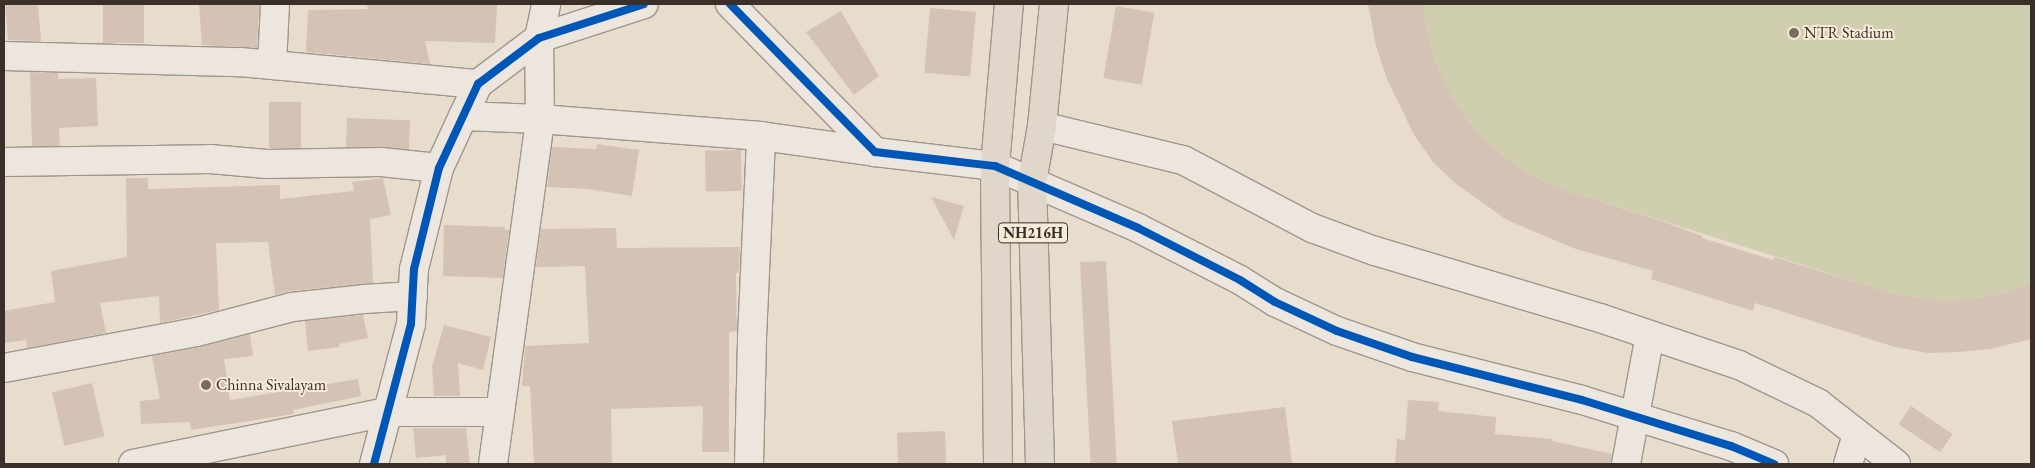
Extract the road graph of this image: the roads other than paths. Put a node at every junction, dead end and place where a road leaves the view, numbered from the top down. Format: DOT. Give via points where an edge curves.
graph roads {
  1 [pos="275,4"];
  2 [pos="546,4"];
  3 [pos="644,4"];
  4 [pos="730,4"];
  5 [pos="1009,4"];
  6 [pos="1054,4"];
  7 [pos="539,38"];
  8 [pos="4,56"];
  9 [pos="272,65"];
  10 [pos="478,84"];
  11 [pos="463,116"];
  12 [pos="540,119"];
  13 [pos="1042,126"];
  14 [pos="761,136"];
  15 [pos="875,152"];
  16 [pos="4,162"];
  17 [pos="995,166"];
  18 [pos="439,168"];
  19 [pos="1032,182"];
  20 [pos="413,296"];
  21 [pos="1650,335"];
  22 [pos="4,368"];
  23 [pos="387,412"];
  24 [pos="499,412"];
  25 [pos="1635,417"];
  26 [pos="1857,434"];
  27 [pos="133,464"];
  28 [pos="374,464"];
  29 [pos="493,464"];
  30 [pos="749,464"];
  31 [pos="998,464"];
  32 [pos="1040,464"];
  33 [pos="1626,464"];
  34 [pos="1774,464"];
  35 [pos="1848,464"];
  36 [pos="1896,464"];
  1 -- 9 [label="street"];
  2 -- 7 [label="street"];
  3 -- 7 [label="street"];
  4 -- 15 [label="street"];
  5 -- 17 [label="highway, NH216H"];
  6 -- 13 [label="highway, NH216H"];
  7 -- 10 [label="street"];
  7 -- 12 [label="street"];
  8 -- 9 [label="street"];
  9 -- 10 [label="street"];
  10 -- 11 [label="street"];
  11 -- 12 [label="street"];
  11 -- 18 [label="street"];
  12 -- 14 [label="street"];
  12 -- 24 [label="street"];
  13 -- 19 [label="highway, NH216H"];
  13 -- 21 [label="street" via="1183,160 1312,228 1375,251"];
  14 -- 15 [label="street"];
  14 -- 30 [label="street"];
  15 -- 17 [label="street"];
  16 -- 18 [label="street" via="210,159 267,164 381,162"];
  17 -- 19 [label="street"];
  17 -- 31 [label="highway, NH216H"];
  18 -- 20 [label="street" via="414,269"];
  19 -- 25 [label="street" via="1146,232 1240,280 1275,302 1337,331 1412,357 1582,400"];
  19 -- 32 [label="highway, NH216H"];
  20 -- 22 [label="street" via="292,307 205,330"];
  20 -- 23 [label="street" via="411,324"];
  21 -- 25 [label="street"];
  21 -- 26 [label="street" via="1739,365 1818,403"];
  23 -- 24 [label="street"];
  23 -- 27 [label="street"];
  23 -- 28 [label="street"];
  24 -- 29 [label="street"];
  25 -- 33 [label="street"];
  25 -- 34 [label="street" via="1732,446"];
  26 -- 35 [label="street"];
  26 -- 36 [label="street"];
}
